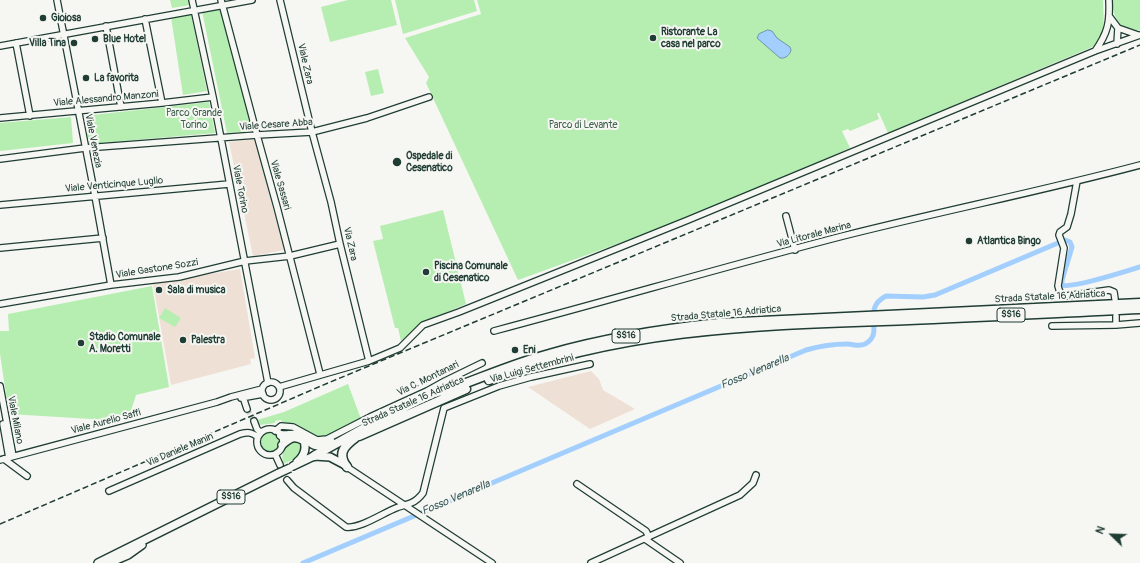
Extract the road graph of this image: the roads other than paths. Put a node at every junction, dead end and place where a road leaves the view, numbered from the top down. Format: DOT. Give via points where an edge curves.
graph roads {
  1 [pos="56,0"];
  2 [pos="192,0"];
  3 [pos="252,0"];
  4 [pos="280,0"];
  5 [pos="1109,0"];
  6 [pos="222,2"];
  7 [pos="194,10"];
  8 [pos="1109,16"];
  9 [pos="145,19"];
  10 [pos="106,26"];
  11 [pos="1118,28"];
  12 [pos="1106,33"];
  13 [pos="62,34"];
  14 [pos="1139,35"];
  15 [pos="16,43"];
  16 [pos="1116,44"];
  17 [pos="0,46"];
  18 [pos="1095,52"];
  19 [pos="213,97"];
  20 [pos="429,97"];
  21 [pos="162,103"];
  22 [pos="121,107"];
  23 [pos="78,111"];
  24 [pos="30,116"];
  25 [pos="0,118"];
  26 [pos="312,132"];
  27 [pos="257,135"];
  28 [pos="221,138"];
  29 [pos="86,148"];
  30 [pos="0,159"];
  31 [pos="1140,165"];
  32 [pos="1077,181"];
  33 [pos="229,184"];
  34 [pos="95,196"];
  35 [pos="0,205"];
  36 [pos="786,216"];
  37 [pos="103,238"];
  38 [pos="340,244"];
  39 [pos="0,248"];
  40 [pos="795,250"];
  41 [pos="290,256"];
  42 [pos="245,261"];
  43 [pos="111,285"];
  44 [pos="1115,299"];
  45 [pos="1140,302"];
  46 [pos="0,304"];
  47 [pos="1140,309"];
  48 [pos="1116,316"];
  49 [pos="882,318"];
  50 [pos="1140,323"];
  51 [pos="1116,325"];
  52 [pos="1052,326"];
  53 [pos="494,331"];
  54 [pos="369,361"];
  55 [pos="482,363"];
  56 [pos="590,364"];
  57 [pos="320,374"];
  58 [pos="268,383"];
  59 [pos="0,386"];
  60 [pos="279,387"];
  61 [pos="263,392"];
  62 [pos="243,397"];
  63 [pos="217,402"];
  64 [pos="0,406"];
  65 [pos="248,409"];
  66 [pos="3,416"];
  67 [pos="254,421"];
  68 [pos="278,433"];
  69 [pos="260,435"];
  70 [pos="356,435"];
  71 [pos="282,445"];
  72 [pos="275,454"];
  73 [pos="314,456"];
  74 [pos="7,458"];
  75 [pos="280,465"];
  76 [pos="291,467"];
  77 [pos="347,467"];
  78 [pos="756,475"];
  79 [pos="27,476"];
  80 [pos="287,480"];
  81 [pos="577,484"];
  82 [pos="109,491"];
  83 [pos="407,506"];
  84 [pos="647,538"];
  85 [pos="102,562"];
  86 [pos="492,563"];
  87 [pos="590,563"];
  88 [pos="680,563"];
  1 -- 13 [label="street, Viale Venezia"];
  2 -- 7 [label="street, Viale Torino"];
  3 -- 6 [label="street"];
  4 -- 26 [label="street, Viale Zara"];
  5 -- 8 [label="street"];
  6 -- 7 [label="street"];
  6 -- 27 [label="street, Viale Sassari"];
  7 -- 9 [label="street"];
  7 -- 19 [label="street, Viale Torino"];
  8 -- 11 [label="street"];
  8 -- 12 [label="street"];
  9 -- 10 [label="street"];
  9 -- 21 [label="street"];
  10 -- 13 [label="street"];
  10 -- 22 [label="street"];
  11 -- 14 [label="street"];
  11 -- 16 [label="street"];
  12 -- 16 [label="street"];
  12 -- 18 [label="street"];
  13 -- 15 [label="street"];
  13 -- 23 [label="street, Viale Venezia"];
  14 -- 16 [label="street"];
  15 -- 17 [label="street"];
  15 -- 24 [label="street"];
  16 -- 18 [label="street"];
  18 -- 54 [label="street" via="688,220 423,325 400,348"];
  19 -- 21 [label="street, Viale Alessandro Manzoni"];
  19 -- 28 [label="street, Viale Torino"];
  20 -- 26 [label="street, Viale Cesare Abba" via="367,118"];
  21 -- 22 [label="street, Viale Alessandro Manzoni"];
  22 -- 23 [label="street, Viale Alessandro Manzoni"];
  23 -- 24 [label="street, Viale Alessandro Manzoni"];
  23 -- 29 [label="street, Viale Venezia"];
  24 -- 25 [label="street, Viale Alessandro Manzoni"];
  26 -- 27 [label="street, Viale Cesare Abba"];
  26 -- 38 [label="street, Via Zara"];
  27 -- 28 [label="street, Viale Cesare Abba"];
  27 -- 41 [label="street, Viale Sassari"];
  28 -- 29 [label="street, Viale Cesare Abba"];
  28 -- 33 [label="street, Viale Torino"];
  29 -- 30 [label="street, Viale Cesare Abba"];
  29 -- 34 [label="street, Viale Venezia"];
  31 -- 32 [label="street, Via Litorale Marina"];
  32 -- 40 [label="street, Via Litorale Marina" via="842,236"];
  32 -- 44 [label="street" via="1067,227 1059,235 1064,248 1059,290 1066,296 1109,290 1114,292"];
  33 -- 34 [label="street, Viale Venticinque Luglio"];
  33 -- 42 [label="street, Viale Torino"];
  34 -- 35 [label="street, Viale Venticinque Luglio"];
  34 -- 37 [label="street, Viale Venezia"];
  36 -- 40 [label="street"];
  37 -- 39 [label="street"];
  37 -- 43 [label="street, Viale Venezia"];
  38 -- 41 [label="street, Viale Gastone Sozzi"];
  38 -- 54 [label="street, Via Zara"];
  40 -- 53 [label="street, Via Litorale Marina"];
  41 -- 42 [label="street, Viale Gastone Sozzi"];
  41 -- 57 [label="street, Viale Sassari"];
  42 -- 43 [label="street, Viale Gastone Sozzi" via="178,277"];
  42 -- 58 [label="street, Viale Torino"];
  43 -- 46 [label="street, Viale Gastone Sozzi"];
  45 -- 49 [label="highway, Strada Statale 16 Adriatica / SS16"];
  47 -- 49 [label="highway, Strada Statale 16 Adriatica / SS16"];
  48 -- 51 [label="street"];
  49 -- 70 [label="highway, Strada Statale 16 Adriatica / SS16" via="717,329 613,345 550,360 494,378"];
  50 -- 51 [label="street"];
  51 -- 52 [label="street"];
  54 -- 57 [label="street"];
  55 -- 68 [label="street, Via C. Montanari" via="327,439 314,439 288,426 281,426"];
  56 -- 83 [label="street, Via Luigi Settembrini" via="499,386 444,408 423,493"];
  57 -- 60 [label="street"];
  58 -- 60 [label="street" via="273,382"];
  58 -- 61 [label="street" via="265,384"];
  59 -- 66 [label="street, Viale Milano"];
  60 -- 61 [label="street" via="279,394 273,399 268,399"];
  61 -- 62 [label="street, Viale Aurelio Saffi"];
  61 -- 63 [label="street, Viale Aurelio Saffi"];
  62 -- 63 [label="street, Viale Aurelio Saffi"];
  62 -- 65 [label="street"];
  63 -- 74 [label="street, Viale Aurelio Saffi"];
  64 -- 66 [label="street, Viale Milano"];
  66 -- 74 [label="street, Viale Milano"];
  67 -- 69 [label="street"];
  68 -- 69 [label="street" via="268,430"];
  68 -- 70 [label="highway" via="298,436 318,446"];
  68 -- 71 [label="street"];
  69 -- 72 [label="street" via="257,445 261,451 267,455"];
  69 -- 82 [label="street, Via Daniele Manin" via="246,432 240,434"];
  70 -- 73 [label="highway, Strada Statale 16 Adriatica / SS16"];
  70 -- 77 [label="highway" via="343,449 342,461"];
  71 -- 72 [label="street" via="280,451"];
  71 -- 76 [label="main road" via="296,437 304,441 306,449"];
  72 -- 75 [label="street"];
  73 -- 76 [label="main road, Strada Statale 16 Adriatica / SS16"];
  73 -- 77 [label="main road" via="330,457"];
  74 -- 79 [label="street"];
  76 -- 85 [label="main road, Strada Statale 16 Adriatica / SS16, bridge"];
  77 -- 83 [label="street"];
  78 -- 84 [label="street" via="753,483 740,496"];
  80 -- 83 [label="street, Via Luigi Settembrini" via="346,527 351,528"];
  81 -- 84 [label="street" via="646,531"];
  83 -- 86 [label="street"];
  84 -- 87 [label="street"];
  84 -- 88 [label="street"];
}
